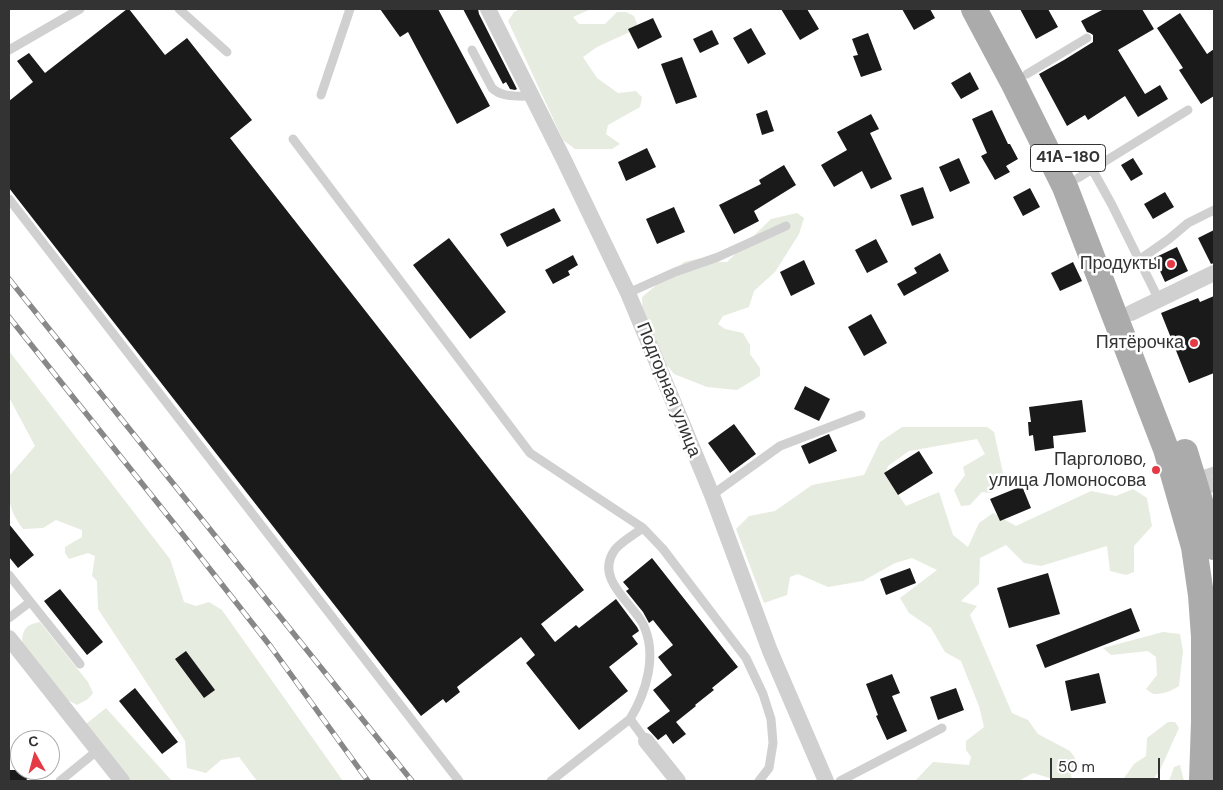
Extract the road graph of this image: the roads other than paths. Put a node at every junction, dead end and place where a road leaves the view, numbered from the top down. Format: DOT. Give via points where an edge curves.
graph roads {
  1 [pos="80,9"];
  2 [pos="179,9"];
  3 [pos="350,9"];
  4 [pos="488,9"];
  5 [pos="974,9"];
  6 [pos="993,9"];
  7 [pos="1087,38"];
  8 [pos="9,50"];
  9 [pos="472,50"];
  10 [pos="227,52"];
  11 [pos="1027,74"];
  12 [pos="321,95"];
  13 [pos="532,96"];
  14 [pos="1188,110"];
  15 [pos="293,139"];
  16 [pos="1085,174"];
  17 [pos="9,199"];
  18 [pos="1214,210"];
  19 [pos="786,226"];
  20 [pos="1139,260"];
  21 [pos="1214,273"];
  22 [pos="628,293"];
  23 [pos="1159,300"];
  24 [pos="1130,312"];
  25 [pos="861,415"];
  26 [pos="1205,480"];
  27 [pos="712,496"];
  28 [pos="643,528"];
  29 [pos="1214,547"];
  30 [pos="9,575"];
  31 [pos="30,602"];
  32 [pos="9,618"];
  33 [pos="9,638"];
  34 [pos="80,664"];
  35 [pos="630,719"];
  36 [pos="942,728"];
  37 [pos="646,740"];
  38 [pos="98,750"];
  39 [pos="60,781"];
  40 [pos="122,781"];
  41 [pos="459,781"];
  42 [pos="551,781"];
  43 [pos="678,781"];
  44 [pos="758,781"];
  45 [pos="826,781"];
  46 [pos="840,781"];
  47 [pos="1202,781"];
  1 -- 8 [label="lane"];
  2 -- 10 [label="lane"];
  3 -- 12 [label="lane"];
  4 -- 13 [label="street, Подгорная улица"];
  5 -- 47 [label="main road, 41А-180" via="1065,187 1166,449 1194,547 1201,595 1204,636"];
  6 -- 11 [label="main road, 41А-180"];
  7 -- 11 [label="lane"];
  9 -- 13 [label="lane" via="495,91"];
  11 -- 16 [label="main road, 41А-180"];
  13 -- 22 [label="street, Подгорная улица"];
  14 -- 16 [label="lane"];
  15 -- 28 [label="lane" via="530,452"];
  16 -- 20 [label="lane" via="1112,205"];
  16 -- 24 [label="main road, 41А-180"];
  17 -- 41 [label="lane"];
  18 -- 20 [label="lane" via="1188,223"];
  19 -- 22 [label="lane"];
  20 -- 23 [label="lane"];
  21 -- 23 [label="street"];
  22 -- 27 [label="street, Подгорная улица"];
  23 -- 24 [label="street"];
  24 -- 26 [label="main road, 41А-180" via="1174,423"];
  25 -- 27 [label="lane" via="780,446"];
  26 -- 29 [label="main road, 41А-180"];
  27 -- 45 [label="street, Подгорная улица" via="770,651"];
  28 -- 35 [label="lane" via="614,550 609,570 611,580 642,624 649,649 646,685"];
  28 -- 44 [label="lane" via="663,549 746,658 763,694 771,719 773,743 769,768"];
  30 -- 31 [label="lane"];
  31 -- 32 [label="lane"];
  31 -- 34 [label="lane"];
  33 -- 38 [label="street"];
  35 -- 37 [label="lane"];
  35 -- 42 [label="lane"];
  36 -- 46 [label="lane"];
  37 -- 43 [label="street"];
  38 -- 39 [label="lane"];
  38 -- 40 [label="street"];
}
